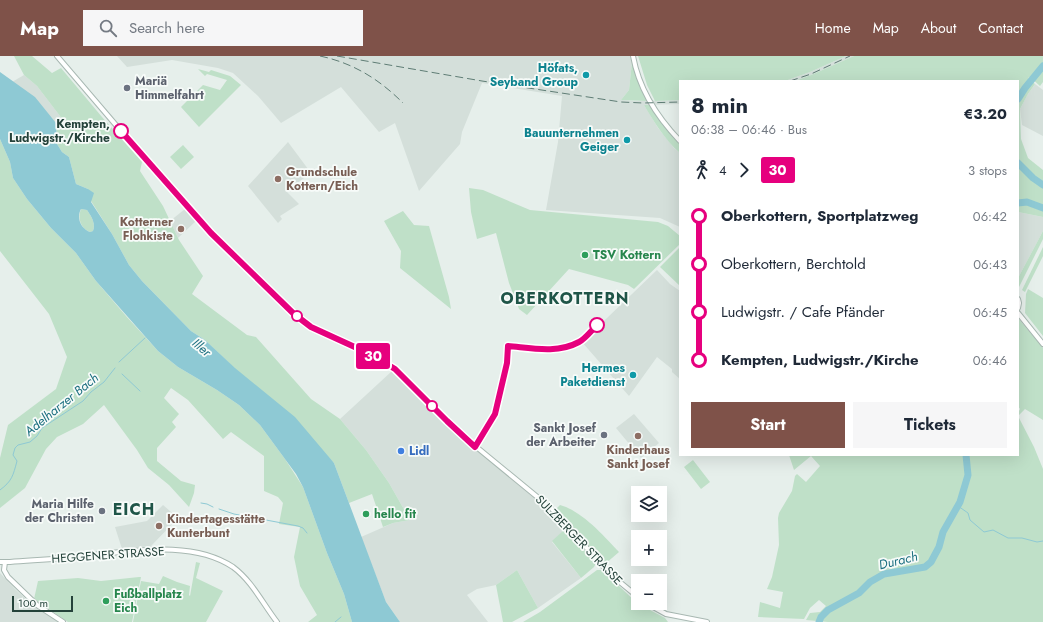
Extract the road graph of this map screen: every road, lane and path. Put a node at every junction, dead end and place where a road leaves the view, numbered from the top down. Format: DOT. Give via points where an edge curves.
graph roads {
  1 [pos="57,56"];
  2 [pos="633,56"];
  3 [pos="679,140"];
  4 [pos="1019,314"];
  5 [pos="1043,344"];
  6 [pos="2,562"];
  7 [pos="631,591"];
  8 [pos="659,610"];
  9 [pos="63,622"];
  10 [pos="277,622"];
  11 [pos="707,622"];
  1 -- 7 [label="street, SULZBERGER STRASSE" via="211,233 282,303 311,327 390,366 475,447 552,509 610,574"];
  2 -- 3 [label="street" via="642,87 664,123"];
  4 -- 5 [label="street"];
  6 -- 9 [label="street" via="8,578 37,605"];
  6 -- 10 [label="street, HEGGENER STRASSE" via="148,550 184,551 211,556 234,568 252,587"];
  8 -- 11 [label="street" via="666,614"];
}
